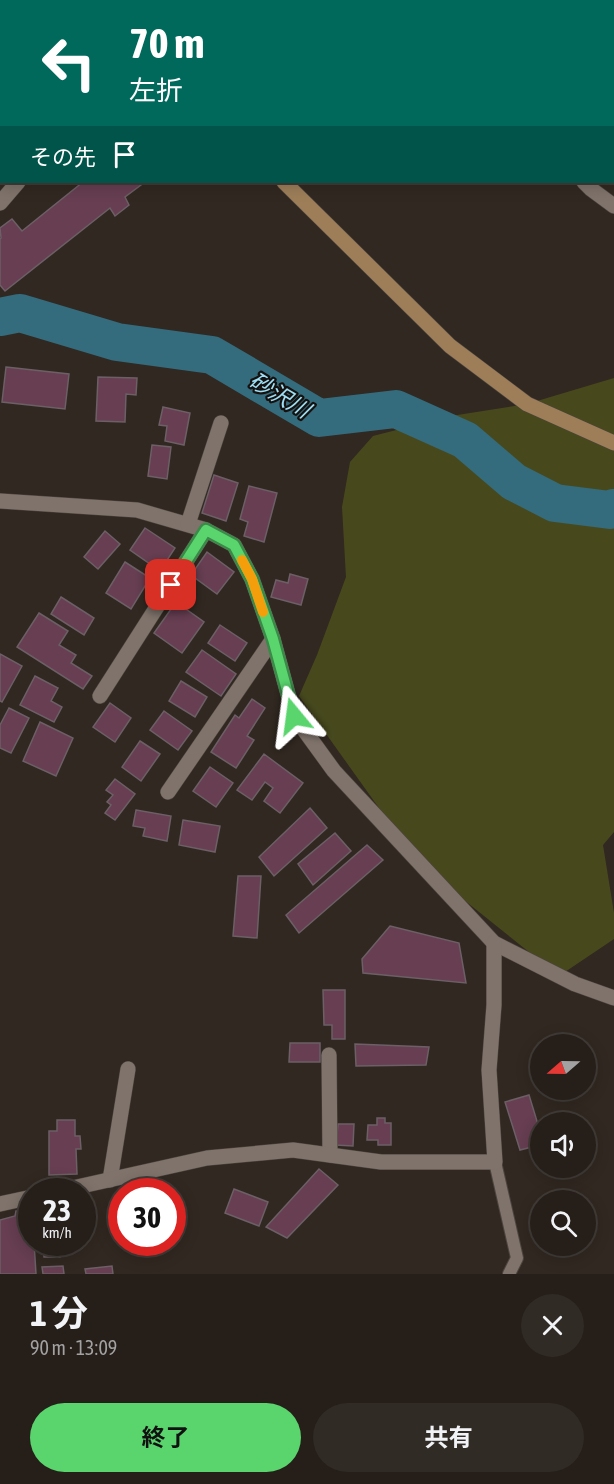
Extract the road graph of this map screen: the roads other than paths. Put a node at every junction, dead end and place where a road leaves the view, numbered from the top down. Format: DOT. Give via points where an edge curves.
graph roads {
  1 [pos="17,183"];
  2 [pos="285,183"];
  3 [pos="585,183"];
  4 [pos="0,203"];
  5 [pos="614,206"];
  6 [pos="221,423"];
  7 [pos="614,443"];
  8 [pos="0,501"];
  9 [pos="188,524"];
  10 [pos="206,530"];
  11 [pos="273,639"];
  12 [pos="100,696"];
  13 [pos="168,792"];
  14 [pos="494,943"];
  15 [pos="614,999"];
  16 [pos="330,1055"];
  17 [pos="128,1069"];
  18 [pos="330,1155"];
  19 [pos="495,1162"];
  20 [pos="110,1178"];
  21 [pos="119,1178"];
  22 [pos="18,1200"];
  23 [pos="0,1204"];
  24 [pos="509,1274"];
  1 -- 4 [label="street"];
  2 -- 7 [label="street" via="450,346 527,404"];
  3 -- 5 [label="street"];
  6 -- 9 [label="street"];
  8 -- 9 [label="street" via="137,510"];
  9 -- 10 [label="street"];
  10 -- 11 [label="street" via="234,545 252,579"];
  10 -- 12 [label="street"];
  11 -- 13 [label="street"];
  11 -- 14 [label="street" via="294,716 307,734 334,771"];
  14 -- 15 [label="street"];
  14 -- 19 [label="street" via="489,1070"];
  16 -- 18 [label="street"];
  17 -- 20 [label="street"];
  18 -- 19 [label="street" via="381,1162"];
  18 -- 21 [label="street" via="293,1150 207,1158"];
  19 -- 24 [label="lane" via="517,1258"];
  22 -- 23 [label="street"];
}
